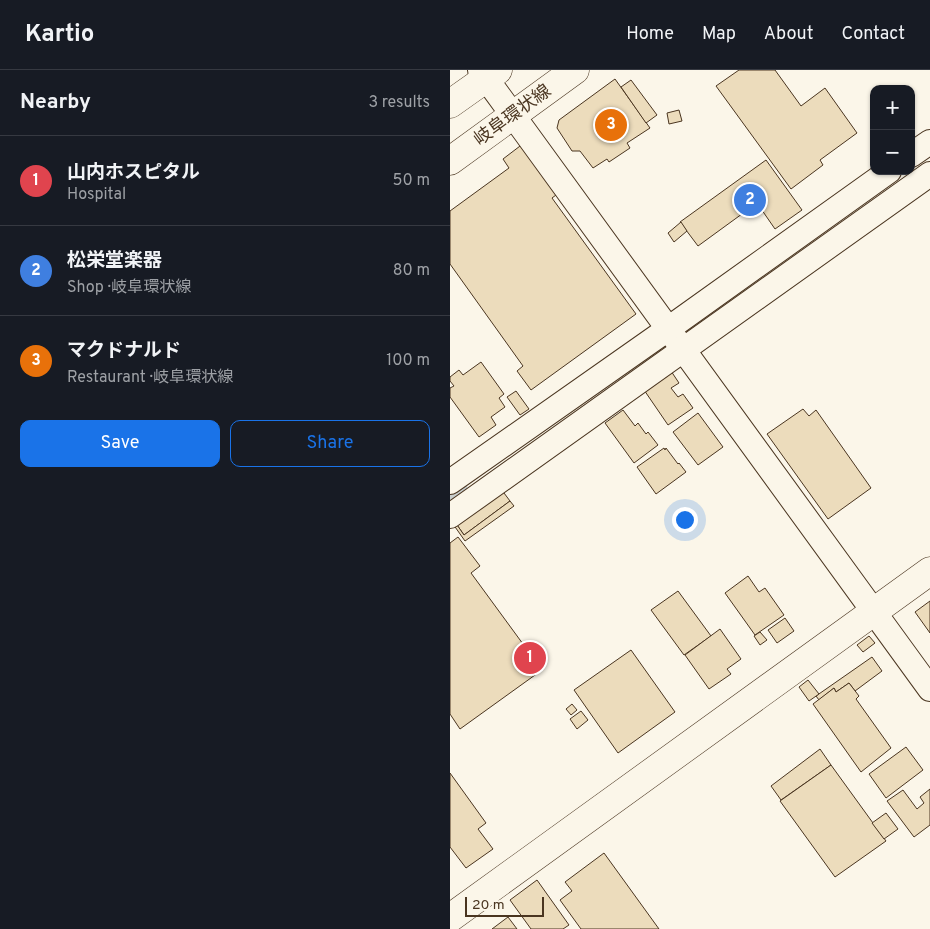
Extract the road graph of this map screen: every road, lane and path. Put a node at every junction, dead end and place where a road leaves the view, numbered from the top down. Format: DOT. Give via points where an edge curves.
graph roads {
  1 [pos="575,70"];
  2 [pos="488,73"];
  3 [pos="450,104"];
  4 [pos="513,117"];
  5 [pos="930,142"];
  6 [pos="915,152"];
  7 [pos="450,161"];
  8 [pos="930,174"];
  9 [pos="882,175"];
  10 [pos="668,329"];
  11 [pos="684,351"];
  12 [pos="450,482"];
  13 [pos="450,516"];
  14 [pos="930,572"];
  15 [pos="874,612"];
  16 [pos="930,689"];
  17 [pos="450,918"];
  1 -- 4 [label="street, 岐阜環状線"];
  2 -- 3 [label="street"];
  2 -- 4 [label="street"];
  4 -- 7 [label="street, 岐阜環状線"];
  4 -- 10 [label="street"];
  5 -- 6 [label="street"];
  8 -- 11 [label="street"];
  9 -- 10 [label="street"];
  10 -- 11 [label="street"];
  10 -- 12 [label="street"];
  11 -- 13 [label="street"];
  11 -- 15 [label="street"];
  14 -- 15 [label="street"];
  15 -- 16 [label="street"];
  15 -- 17 [label="street"];
}
